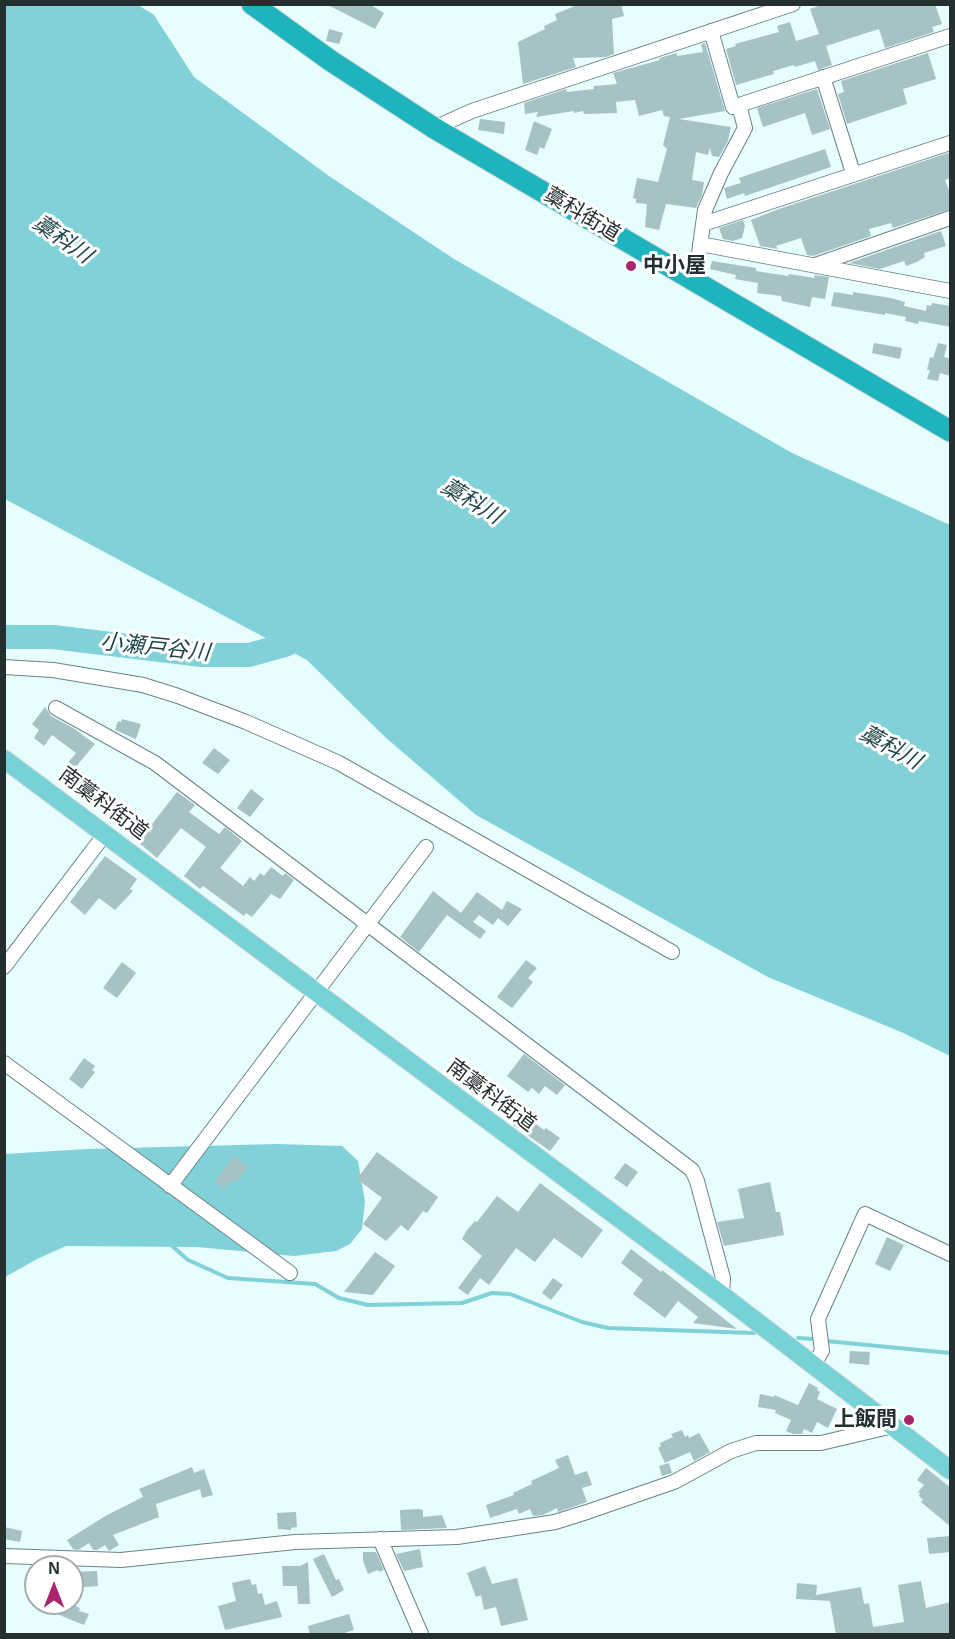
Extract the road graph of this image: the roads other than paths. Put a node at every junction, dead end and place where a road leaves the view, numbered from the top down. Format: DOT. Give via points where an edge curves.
graph roads {
  1 [pos="252,4"];
  2 [pos="784,6"];
  3 [pos="711,31"];
  4 [pos="951,36"];
  5 [pos="823,77"];
  6 [pos="739,105"];
  7 [pos="434,128"];
  8 [pos="951,143"];
  9 [pos="854,173"];
  10 [pos="951,218"];
  11 [pos="703,224"];
  12 [pos="700,244"];
  13 [pos="813,266"];
  14 [pos="695,282"];
  15 [pos="951,291"];
  16 [pos="951,431"];
  17 [pos="4,667"];
  18 [pos="56,708"];
  19 [pos="4,759"];
  20 [pos="105,834"];
  21 [pos="426,847"];
  22 [pos="368,923"];
  23 [pos="672,952"];
  24 [pos="4,967"];
  25 [pos="316,993"];
  26 [pos="4,1063"];
  27 [pos="170,1186"];
  28 [pos="951,1254"];
  29 [pos="290,1273"];
  30 [pos="722,1295"];
  31 [pos="813,1366"];
  32 [pos="893,1426"];
  33 [pos="951,1470"];
  34 [pos="380,1539"];
  35 [pos="4,1556"];
  36 [pos="421,1635"];
  1 -- 7 [label="highway, 藁科街道"];
  2 -- 3 [label="street"];
  3 -- 6 [label="street" via="734,106"];
  3 -- 7 [label="street" via="472,111"];
  4 -- 5 [label="street"];
  5 -- 6 [label="street"];
  5 -- 9 [label="street"];
  6 -- 11 [label="street" via="745,128 721,173"];
  7 -- 14 [label="highway, 藁科街道"];
  8 -- 9 [label="street"];
  9 -- 11 [label="street"];
  10 -- 13 [label="street"];
  11 -- 12 [label="street"];
  12 -- 13 [label="street"];
  12 -- 14 [label="street"];
  13 -- 15 [label="street"];
  14 -- 16 [label="highway, 藁科街道"];
  17 -- 23 [label="street" via="53,670 143,685 246,722 339,763"];
  18 -- 22 [label="street" via="155,763"];
  19 -- 20 [label="main road, 南藁科街道"];
  20 -- 24 [label="street"];
  20 -- 25 [label="main road, 南藁科街道"];
  21 -- 22 [label="street"];
  22 -- 25 [label="street"];
  22 -- 30 [label="street" via="692,1170 723,1278"];
  25 -- 27 [label="street"];
  25 -- 30 [label="main road, 南藁科街道"];
  26 -- 27 [label="street"];
  27 -- 29 [label="street"];
  28 -- 31 [label="street" via="865,1214 818,1319 822,1351"];
  30 -- 31 [label="main road, 南藁科街道"];
  31 -- 32 [label="main road, 南藁科街道"];
  32 -- 33 [label="main road, 南藁科街道"];
  32 -- 34 [label="street" via="821,1443 756,1443 731,1451 674,1482 555,1522 457,1537"];
  34 -- 35 [label="street" via="295,1542 121,1560"];
  34 -- 36 [label="street"];
}
